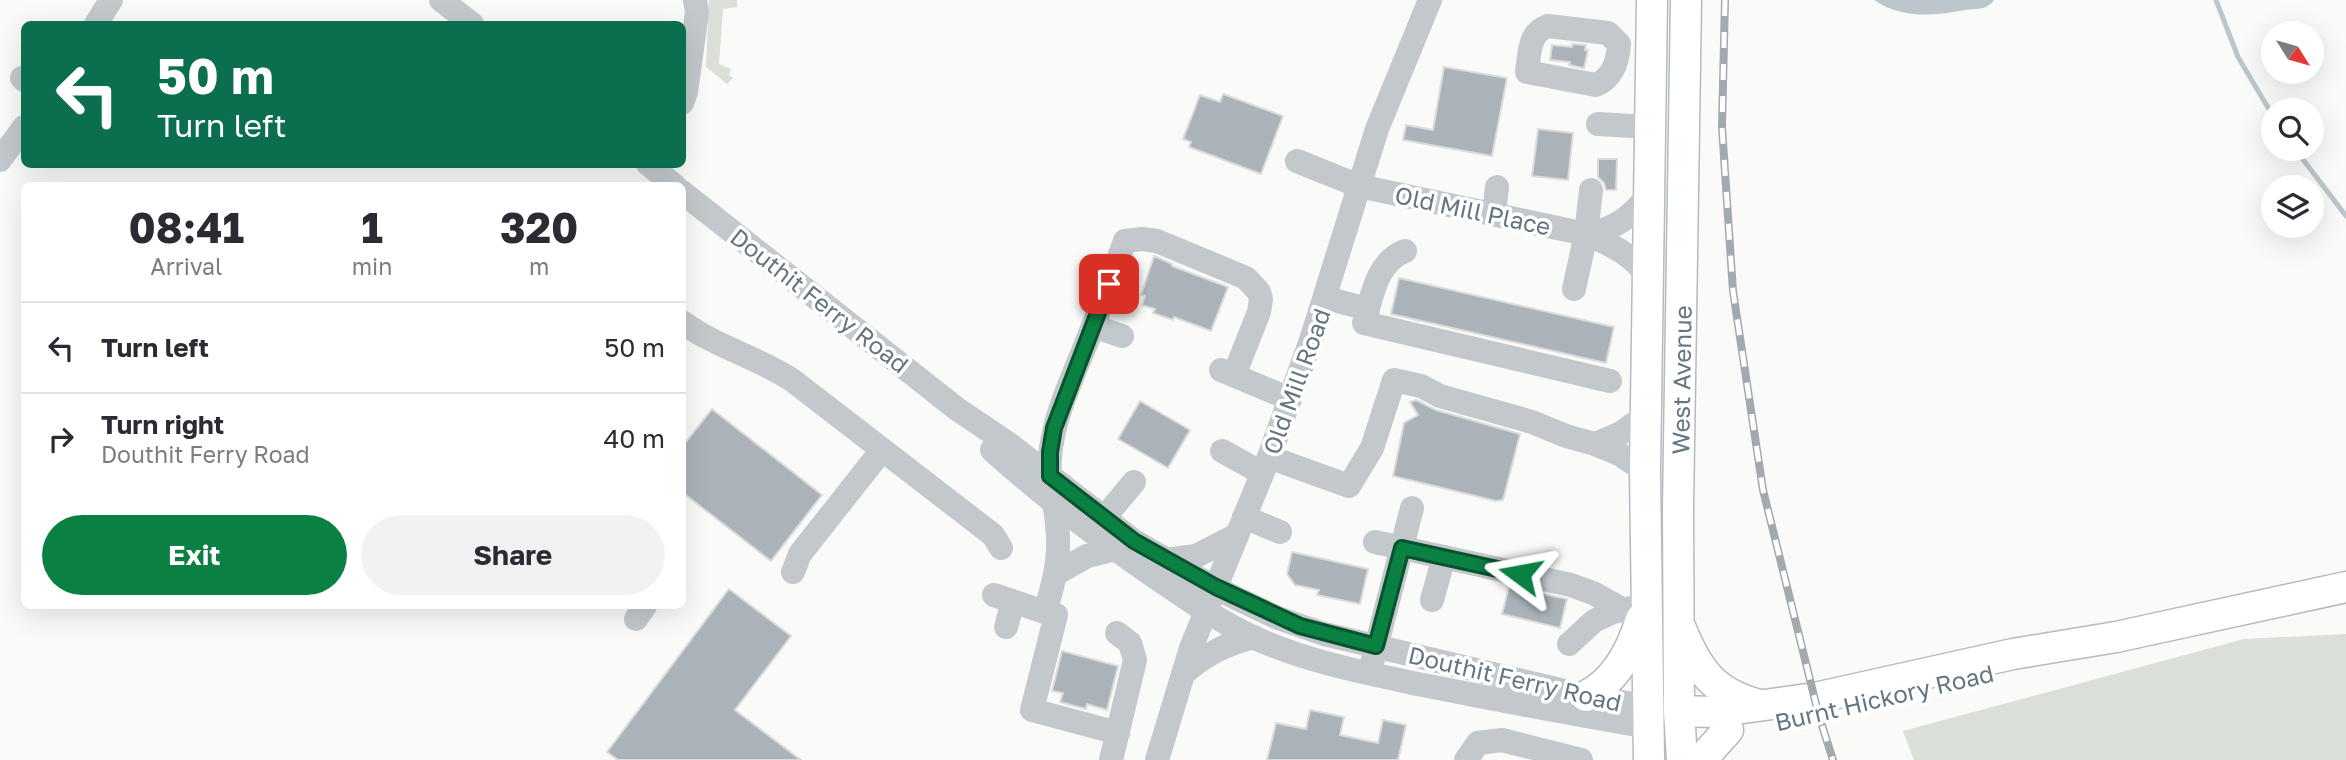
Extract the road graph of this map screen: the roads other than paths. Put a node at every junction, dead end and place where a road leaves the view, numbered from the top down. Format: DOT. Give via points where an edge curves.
graph roads {
  1 [pos="111,0"];
  2 [pos="441,0"];
  3 [pos="695,0"];
  4 [pos="1430,0"];
  5 [pos="1653,0"];
  6 [pos="1686,0"];
  7 [pos="98,21"];
  8 [pos="468,21"];
  9 [pos="1613,38"];
  10 [pos="1652,43"];
  11 [pos="686,94"];
  12 [pos="1598,124"];
  13 [pos="1650,127"];
  14 [pos="21,131"];
  15 [pos="0,160"];
  16 [pos="1297,161"];
  17 [pos="650,171"];
  18 [pos="668,182"];
  19 [pos="1359,186"];
  20 [pos="1497,187"];
  21 [pos="1591,190"];
  22 [pos="1649,194"];
  23 [pos="686,195"];
  24 [pos="1494,214"];
  25 [pos="1587,234"];
  26 [pos="1405,251"];
  27 [pos="1649,279"];
  28 [pos="1574,289"];
  29 [pos="1326,298"];
  30 [pos="1368,309"];
  31 [pos="686,325"];
  32 [pos="1093,326"];
  33 [pos="1122,335"];
  34 [pos="1611,381"];
  35 [pos="1290,399"];
  36 [pos="957,409"];
  37 [pos="1646,415"];
  38 [pos="1054,428"];
  39 [pos="1009,444"];
  40 [pos="1595,444"];
  41 [pos="882,450"];
  42 [pos="1222,451"];
  43 [pos="1265,465"];
  44 [pos="1645,471"];
  45 [pos="1050,476"];
  46 [pos="1134,482"];
  47 [pos="1054,503"];
  48 [pos="1412,508"];
  49 [pos="1104,518"];
  50 [pos="1241,526"];
  51 [pos="1280,532"];
  52 [pos="1375,542"];
  53 [pos="1001,548"];
  54 [pos="1402,548"];
  55 [pos="1116,549"];
  56 [pos="1444,557"];
  57 [pos="1165,560"];
  58 [pos="793,572"];
  59 [pos="1057,573"];
  60 [pos="1216,587"];
  61 [pos="2346,587"];
  62 [pos="1592,593"];
  63 [pos="1433,600"];
  64 [pos="1634,607"];
  65 [pos="1206,611"];
  66 [pos="1056,615"];
  67 [pos="1679,622"];
  68 [pos="1006,626"];
  69 [pos="1116,633"];
  70 [pos="1254,637"];
  71 [pos="2116,637"];
  72 [pos="1376,646"];
  73 [pos="1183,674"];
  74 [pos="1369,674"];
  75 [pos="1513,691"];
  76 [pos="1586,696"];
  77 [pos="1763,706"];
  78 [pos="1648,717"];
  79 [pos="1680,720"];
  80 [pos="1728,730"];
  81 [pos="1118,733"];
  82 [pos="1502,740"];
  83 [pos="1111,760"];
  84 [pos="1157,760"];
  85 [pos="1466,760"];
  86 [pos="1581,760"];
  87 [pos="1649,760"];
  88 [pos="1682,760"];
  89 [pos="1701,760"];
  1 -- 7 [label="street"];
  2 -- 8 [label="street"];
  3 -- 11 [label="street"];
  4 -- 19 [label="street, Old Mill Road" via="1377,129"];
  5 -- 10 [label="main road, West Avenue"];
  6 -- 67 [label="main road, West Avenue"];
  9 -- 9 [label="street" via="1548,26 1539,29 1533,36 1527,72 1600,87 1618,60"];
  9 -- 10 [label="street"];
  10 -- 13 [label="main road, West Avenue"];
  12 -- 13 [label="street"];
  13 -- 22 [label="main road, West Avenue"];
  14 -- 15 [label="street"];
  16 -- 19 [label="street, Old Mill Place"];
  17 -- 18 [label="street"];
  19 -- 24 [label="street, Old Mill Place"];
  19 -- 29 [label="street, Old Mill Road"];
  20 -- 24 [label="street"];
  21 -- 25 [label="street"];
  22 -- 25 [label="street" via="1621,223"];
  22 -- 27 [label="main road, West Avenue"];
  23 -- 36 [label="street, Douthit Ferry Road"];
  24 -- 25 [label="street, Old Mill Place"];
  25 -- 27 [label="street, Old Mill Place" via="1629,256"];
  25 -- 28 [label="street"];
  26 -- 30 [label="street" via="1382,267"];
  27 -- 37 [label="main road, West Avenue"];
  29 -- 30 [label="street"];
  29 -- 35 [label="street, Old Mill Road"];
  30 -- 34 [label="street" via="1364,323"];
  31 -- 41 [label="street" via="777,370"];
  32 -- 33 [label="street"];
  32 -- 35 [label="street" via="1125,241 1157,241 1251,281 1261,299 1259,312 1228,372"];
  32 -- 38 [label="street"];
  35 -- 43 [label="street, Old Mill Road"];
  36 -- 39 [label="street, Douthit Ferry Road"];
  36 -- 47 [label="street, Douthit Ferry Road" via="992,450"];
  37 -- 40 [label="street"];
  37 -- 44 [label="main road, West Avenue"];
  38 -- 39 [label="street" via="1030,441"];
  38 -- 45 [label="street"];
  39 -- 45 [label="street, Douthit Ferry Road"];
  40 -- 43 [label="street" via="1394,380 1372,448 1349,486"];
  40 -- 44 [label="street"];
  41 -- 53 [label="street" via="993,536"];
  41 -- 58 [label="street" via="800,554"];
  42 -- 43 [label="street"];
  43 -- 50 [label="street, Old Mill Road"];
  44 -- 64 [label="main road, West Avenue"];
  45 -- 49 [label="street, Douthit Ferry Road"];
  46 -- 49 [label="street"];
  47 -- 55 [label="street, Douthit Ferry Road"];
  47 -- 59 [label="street"];
  48 -- 54 [label="street"];
  49 -- 57 [label="street, Douthit Ferry Road"];
  50 -- 51 [label="street"];
  50 -- 57 [label="street" via="1196,556"];
  50 -- 60 [label="street, Old Mill Road"];
  52 -- 54 [label="street"];
  54 -- 56 [label="street"];
  54 -- 72 [label="street"];
  55 -- 59 [label="street" via="1087,555"];
  55 -- 65 [label="street, Douthit Ferry Road"];
  56 -- 62 [label="street"];
  56 -- 63 [label="street"];
  57 -- 60 [label="street, Douthit Ferry Road"];
  59 -- 66 [label="street"];
  60 -- 65 [label="street, Old Mill Road"];
  60 -- 72 [label="street, Douthit Ferry Road" via="1289,622"];
  61 -- 71 [label="main road, Burnt Hickory Road"];
  62 -- 64 [label="street"];
  62 -- 64 [label="street" via="1576,636 1604,615"];
  64 -- 76 [label="main road" via="1636,638 1624,660"];
  64 -- 78 [label="main road, West Avenue"];
  65 -- 70 [label="street, Douthit Ferry Road"];
  65 -- 73 [label="street, Old Mill Road"];
  66 -- 68 [label="street" via="1004,599"];
  66 -- 81 [label="street" via="1032,710"];
  67 -- 77 [label="main road" via="1696,661 1711,681 1738,698"];
  67 -- 79 [label="main road, West Avenue"];
  69 -- 81 [label="street" via="1130,643 1135,660"];
  70 -- 73 [label="street" via="1224,646"];
  70 -- 74 [label="street, Douthit Ferry Road"];
  71 -- 77 [label="main road, Burnt Hickory Road"];
  71 -- 80 [label="main road, Burnt Hickory Road" via="1819,716"];
  72 -- 74 [label="street"];
  72 -- 75 [label="street, Douthit Ferry Road"];
  73 -- 84 [label="street, Old Mill Road"];
  74 -- 75 [label="street, Douthit Ferry Road"];
  75 -- 76 [label="street, Douthit Ferry Road"];
  75 -- 78 [label="street, Douthit Ferry Road"];
  75 -- 82 [label="street"];
  76 -- 78 [label="street, Douthit Ferry Road"];
  77 -- 79 [label="main road, Burnt Hickory Road"];
  78 -- 79 [label="main road, Burnt Hickory Road"];
  78 -- 87 [label="main road, West Avenue"];
  79 -- 80 [label="main road, Burnt Hickory Road"];
  79 -- 88 [label="main road, West Avenue"];
  80 -- 89 [label="main road"];
  81 -- 83 [label="street"];
  82 -- 85 [label="street" via="1478,743"];
  82 -- 86 [label="street"];
}
